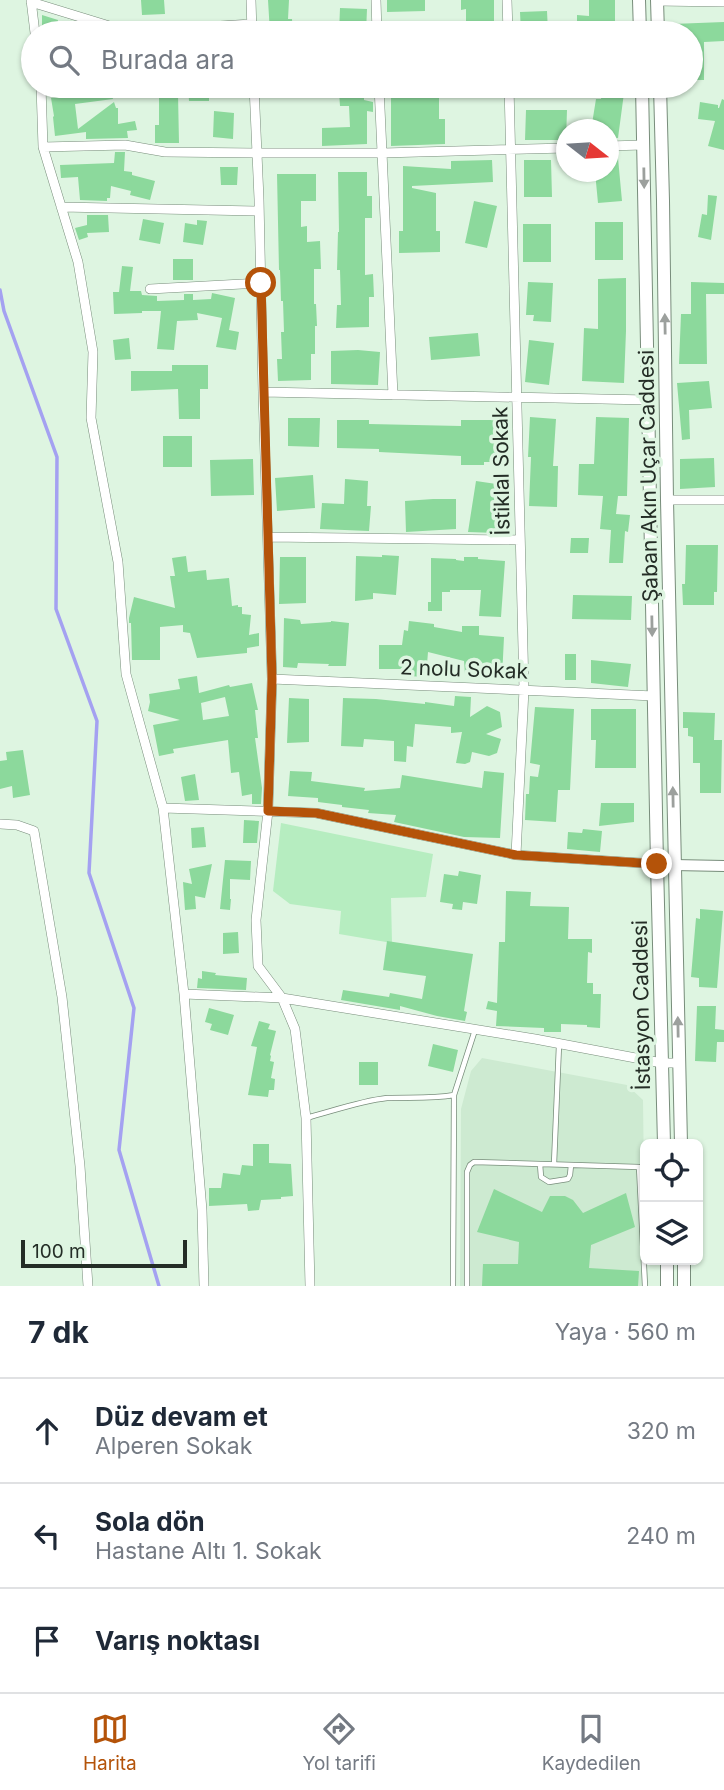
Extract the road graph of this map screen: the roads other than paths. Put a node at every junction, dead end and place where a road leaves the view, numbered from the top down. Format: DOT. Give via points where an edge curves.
graph roads {
  1 [pos="251,0"];
  2 [pos="376,0"];
  3 [pos="507,0"];
  4 [pos="639,0"];
  5 [pos="657,0"];
  6 [pos="31,1"];
  7 [pos="724,2"];
  8 [pos="34,21"];
  9 [pos="94,21"];
  10 [pos="251,21"];
  11 [pos="377,21"];
  12 [pos="508,21"];
  13 [pos="640,21"];
  14 [pos="658,21"];
  15 [pos="41,98"];
  16 [pos="255,98"];
  17 [pos="381,98"];
  18 [pos="509,98"];
  19 [pos="642,98"];
  20 [pos="660,98"];
  21 [pos="643,145"];
  22 [pos="619,146"];
  23 [pos="43,147"];
  24 [pos="556,148"];
  25 [pos="511,150"];
  26 [pos="257,153"];
  27 [pos="383,153"];
  28 [pos="61,206"];
  29 [pos="259,211"];
  30 [pos="261,283"];
  31 [pos="150,289"];
  32 [pos="263,392"];
  33 [pos="393,394"];
  34 [pos="517,397"];
  35 [pos="648,400"];
  36 [pos="667,500"];
  37 [pos="724,500"];
  38 [pos="268,537"];
  39 [pos="520,540"];
  40 [pos="272,679"];
  41 [pos="524,689"];
  42 [pos="654,696"];
  43 [pos="163,808"];
  44 [pos="268,811"];
  45 [pos="0,824"];
  46 [pos="516,855"];
  47 [pos="657,864"];
  48 [pos="674,865"];
  49 [pos="724,866"];
  50 [pos="184,994"];
  51 [pos="282,998"];
  52 [pos="475,1029"];
  53 [pos="559,1044"];
  54 [pos="662,1063"];
  55 [pos="679,1063"];
  56 [pos="454,1095"];
  57 [pos="306,1118"];
  58 [pos="664,1139"];
  59 [pos="681,1139"];
  60 [pos="540,1164"];
  61 [pos="554,1164"];
  62 [pos="571,1165"];
  63 [pos="667,1265"];
  64 [pos="684,1265"];
  65 [pos="88,1286"];
  66 [pos="204,1286"];
  67 [pos="310,1286"];
  68 [pos="453,1286"];
  69 [pos="467,1286"];
  70 [pos="645,1286"];
  71 [pos="667,1286"];
  72 [pos="684,1286"];
  1 -- 10 [label="street"];
  2 -- 11 [label="street"];
  3 -- 12 [label="street"];
  4 -- 13 [label="main road"];
  5 -- 7 [label="street"];
  5 -- 14 [label="main road"];
  6 -- 8 [label="street"];
  6 -- 9 [label="street"];
  15 -- 23 [label="street"];
  16 -- 26 [label="street"];
  17 -- 27 [label="street"];
  18 -- 25 [label="street, İstiklal Sokak"];
  19 -- 21 [label="main road, Şaban Akın Uçar Caddesi"];
  36 -- 20 [label="main road, Şaban Akın Uçar Caddesi, one-way"];
  21 -- 22 [label="street"];
  21 -- 35 [label="main road, Şaban Akın Uçar Caddesi, one-way"];
  23 -- 26 [label="street" via="125,145 165,152"];
  23 -- 28 [label="street"];
  24 -- 25 [label="street"];
  25 -- 27 [label="street"];
  25 -- 34 [label="street, İstiklal Sokak"];
  26 -- 27 [label="street"];
  26 -- 29 [label="street"];
  27 -- 33 [label="street"];
  28 -- 29 [label="street"];
  28 -- 43 [label="street" via="78,262 93,352 91,418 118,562 126,674"];
  29 -- 30 [label="street"];
  30 -- 31 [label="street"];
  30 -- 32 [label="street"];
  32 -- 33 [label="street"];
  32 -- 38 [label="street"];
  33 -- 34 [label="street"];
  34 -- 35 [label="street"];
  34 -- 39 [label="street, İstiklal Sokak"];
  35 -- 42 [label="main road, Şaban Akın Uçar Caddesi, one-way"];
  36 -- 37 [label="street"];
  48 -- 36 [label="main road, Şaban Akın Uçar Caddesi, one-way"];
  38 -- 39 [label="street"];
  38 -- 40 [label="street"];
  39 -- 41 [label="street, İstiklal Sokak"];
  40 -- 41 [label="street, 2 nolu Sokak"];
  40 -- 44 [label="street"];
  41 -- 42 [label="street, 2 nolu Sokak"];
  41 -- 46 [label="street, İstiklal Sokak"];
  42 -- 47 [label="main road, Şaban Akın Uçar Caddesi"];
  43 -- 44 [label="street"];
  43 -- 50 [label="street"];
  44 -- 46 [label="street" via="316,813"];
  44 -- 51 [label="street" via="256,920 258,967"];
  45 -- 65 [label="street" via="34,831 62,997"];
  46 -- 47 [label="street"];
  47 -- 48 [label="main road"];
  47 -- 54 [label="main road, İstasyon Caddesi"];
  48 -- 49 [label="street"];
  55 -- 48 [label="main road, İstasyon Caddesi, one-way"];
  50 -- 51 [label="street"];
  50 -- 66 [label="street"];
  51 -- 52 [label="street"];
  51 -- 57 [label="street" via="295,1029"];
  52 -- 53 [label="street"];
  52 -- 56 [label="lane"];
  53 -- 54 [label="street"];
  53 -- 61 [label="lane"];
  54 -- 55 [label="street"];
  54 -- 58 [label="main road, İstasyon Caddesi"];
  55 -- 59 [label="main road, İstasyon Caddesi"];
  56 -- 57 [label="lane" via="386,1098"];
  56 -- 68 [label="lane"];
  57 -- 67 [label="street"];
  60 -- 61 [label="lane"];
  60 -- 62 [label="lane" via="541,1177 550,1182 568,1180"];
  60 -- 69 [label="lane" via="474,1162 468,1169"];
  61 -- 62 [label="lane"];
  62 -- 70 [label="lane" via="639,1167"];
  63 -- 71 [label="main road"];
  64 -- 72 [label="main road"];
}
